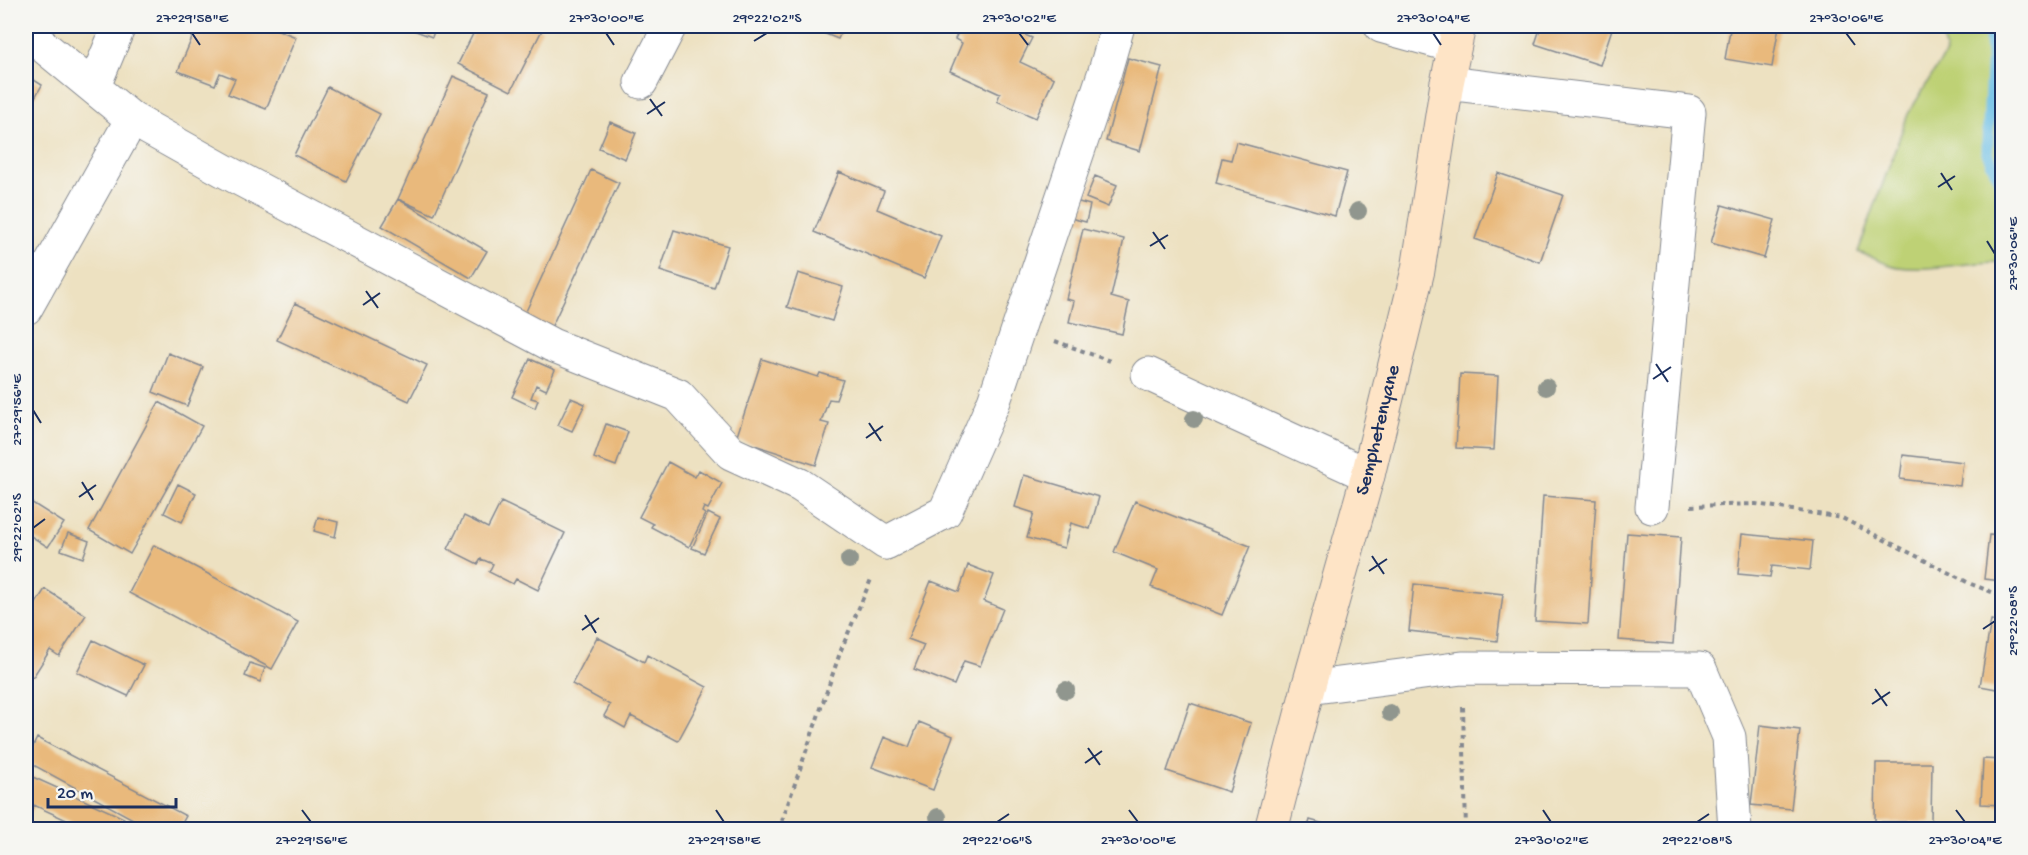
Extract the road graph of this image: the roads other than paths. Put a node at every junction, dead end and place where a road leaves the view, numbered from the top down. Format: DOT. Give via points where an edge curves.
graph roads {
  1 [pos="119,26"];
  2 [pos="670,26"];
  3 [pos="1118,26"];
  4 [pos="1381,26"];
  5 [pos="26,32"];
  6 [pos="1456,36"];
  7 [pos="641,82"];
  8 [pos="1447,83"];
  9 [pos="94,86"];
  10 [pos="132,118"];
  11 [pos="26,308"];
  12 [pos="1148,374"];
  13 [pos="1368,474"];
  14 [pos="1652,507"];
  15 [pos="1308,688"];
  16 [pos="1271,830"];
  17 [pos="1735,830"];
  1 -- 9 [label="street"];
  2 -- 7 [label="street"];
  3 -- 10 [label="street" via="1019,328 993,401 945,512 886,543 800,485 731,453 678,395 552,345"];
  4 -- 6 [label="street"];
  5 -- 9 [label="street"];
  6 -- 8 [label="main road, Semphetenyane"];
  8 -- 13 [label="main road, Semphetenyane" via="1418,270"];
  8 -- 14 [label="street" via="1689,112"];
  9 -- 10 [label="street"];
  10 -- 11 [label="street"];
  12 -- 13 [label="street"];
  13 -- 15 [label="main road, Semphetenyane"];
  15 -- 16 [label="main road, Semphetenyane"];
  15 -- 17 [label="street" via="1462,668 1700,669 1729,737"];
}
